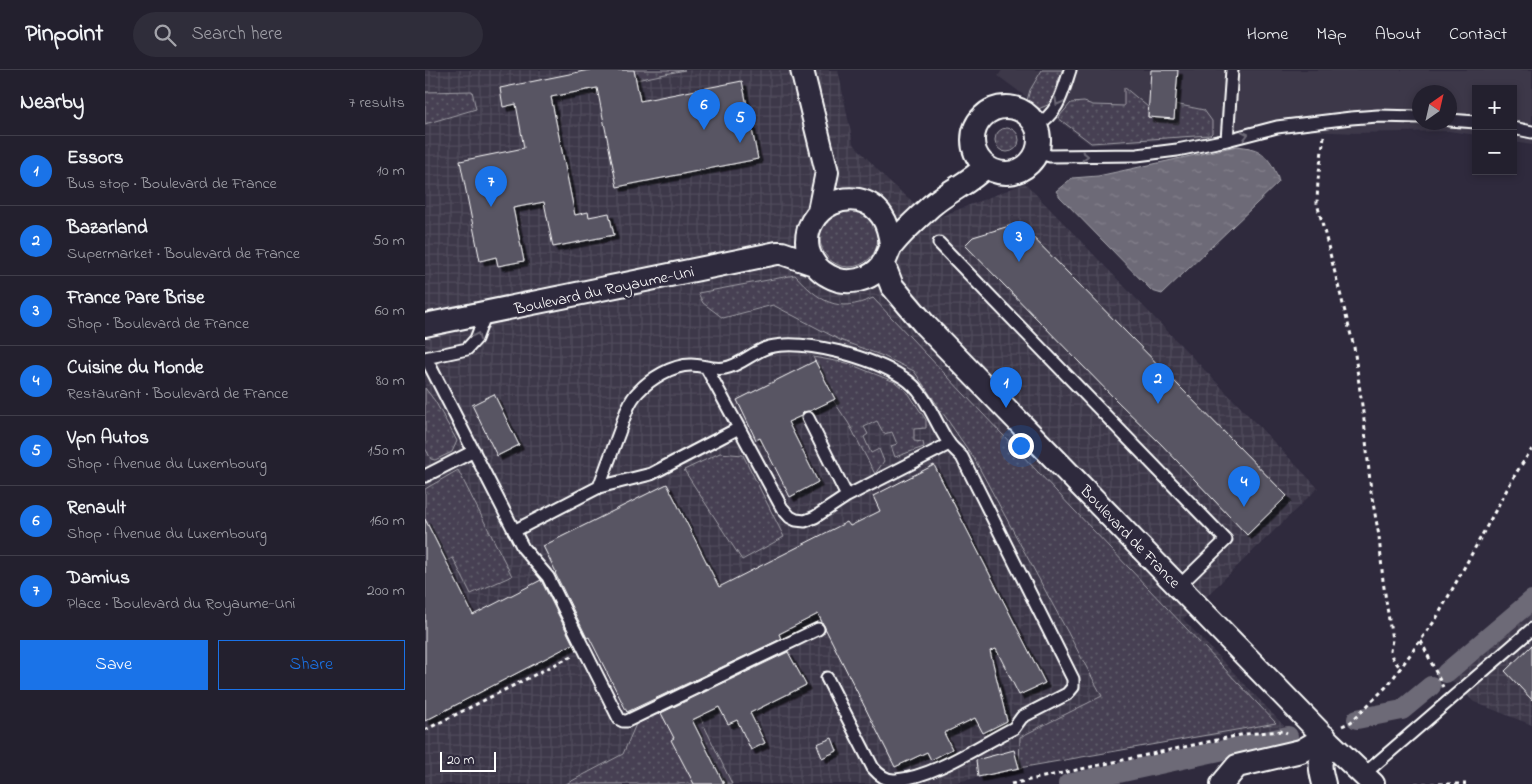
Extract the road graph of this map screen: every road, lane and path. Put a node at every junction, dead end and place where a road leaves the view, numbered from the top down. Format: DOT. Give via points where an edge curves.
graph roads {
  1 [pos="802,70"];
  2 [pos="1070,70"];
  3 [pos="1232,70"];
  4 [pos="1412,117"];
  5 [pos="1326,121"];
  6 [pos="1457,121"];
  7 [pos="1472,122"];
  8 [pos="1036,126"];
  9 [pos="1517,129"];
  10 [pos="1532,132"];
  11 [pos="1227,140"];
  12 [pos="1037,152"];
  13 [pos="986,166"];
  14 [pos="827,172"];
  15 [pos="851,199"];
  16 [pos="932,204"];
  17 [pos="883,218"];
  18 [pos="814,220"];
  19 [pos="939,243"];
  20 [pos="782,253"];
  21 [pos="887,254"];
  22 [pos="814,264"];
  23 [pos="863,279"];
  24 [pos="892,286"];
  25 [pos="486,313"];
  26 [pos="425,325"];
  27 [pos="425,358"];
  28 [pos="707,369"];
  29 [pos="808,418"];
  30 [pos="739,428"];
  31 [pos="949,444"];
  32 [pos="1532,448"];
  33 [pos="474,451"];
  34 [pos="425,476"];
  35 [pos="599,487"];
  36 [pos="847,496"];
  37 [pos="514,531"];
  38 [pos="1179,586"];
  39 [pos="818,629"];
  40 [pos="1532,629"];
  41 [pos="1420,640"];
  42 [pos="584,650"];
  43 [pos="1401,669"];
  44 [pos="827,678"];
  45 [pos="1450,699"];
  46 [pos="425,730"];
  47 [pos="1328,740"];
  48 [pos="1301,752"];
  49 [pos="1368,779"];
  50 [pos="1011,784"];
  51 [pos="1222,784"];
  52 [pos="1324,784"];
  53 [pos="1415,784"];
  54 [pos="1466,784"];
  1 -- 14 [label="street"];
  2 -- 8 [label="lane, one-way" via="1061,98 1048,118"];
  3 -- 11 [label="lane"];
  4 -- 5 [label="lane"];
  11 -- 5 [label="lane, one-way" via="1277,127"];
  5 -- 43 [label="path" via="1317,203 1354,347 1379,536 1390,651"];
  6 -- 7 [label="lane"];
  8 -- 12 [label="street" via="1039,134"];
  8 -- 13 [label="street" via="1021,111 1011,108 1000,108 980,119 973,141 975,152"];
  9 -- 10 [label="lane"];
  12 -- 11 [label="lane, one-way" via="1050,156 1137,155"];
  12 -- 13 [label="street" via="1023,169 1001,173"];
  13 -- 16 [label="street"];
  14 -- 15 [label="street"];
  14 -- 18 [label="street"];
  15 -- 17 [label="street" via="869,205"];
  15 -- 18 [label="street" via="829,204"];
  16 -- 17 [label="street"];
  16 -- 21 [label="street"];
  17 -- 21 [label="street" via="889,229"];
  18 -- 20 [label="street"];
  18 -- 22 [label="street" via="808,251"];
  19 -- 38 [label="lane" via="1227,540"];
  20 -- 22 [label="street"];
  20 -- 25 [label="street, Boulevard du Royaume-Uni"];
  21 -- 23 [label="street" via="877,271"];
  21 -- 24 [label="street, Boulevard de France"];
  22 -- 23 [label="street" via="834,280"];
  23 -- 24 [label="street"];
  24 -- 38 [label="street, Boulevard de France" via="931,331"];
  25 -- 26 [label="street, Boulevard du Royaume-Uni"];
  27 -- 25 [label="lane, one-way" via="467,349 476,339"];
  27 -- 33 [label="lane"];
  28 -- 30 [label="lane"];
  28 -- 31 [label="lane" via="727,368 769,347 787,345 851,355 905,378 927,404"];
  28 -- 35 [label="lane" via="692,365 672,369 637,393 628,408"];
  29 -- 36 [label="lane"];
  30 -- 35 [label="lane" via="651,474"];
  30 -- 36 [label="lane" via="790,517 805,521"];
  31 -- 36 [label="lane"];
  31 -- 44 [label="lane" via="962,457 1073,678 1073,687 1067,694 1022,717 1014,728 937,769 895,780 878,774 873,768"];
  32 -- 41 [label="path" via="1440,612"];
  33 -- 34 [label="lane"];
  33 -- 37 [label="lane"];
  35 -- 37 [label="lane"];
  37 -- 42 [label="lane" via="523,548 548,577"];
  38 -- 47 [label="street, Boulevard de France"];
  39 -- 42 [label="lane" via="627,721 619,719"];
  40 -- 45 [label="lane"];
  41 -- 43 [label="path"];
  41 -- 45 [label="path"];
  42 -- 46 [label="path"];
  43 -- 47 [label="path" via="1376,699"];
  45 -- 49 [label="lane"];
  47 -- 48 [label="street"];
  47 -- 49 [label="street, Boulevard de France"];
  47 -- 52 [label="street" via="1319,766"];
  48 -- 50 [label="path" via="1283,731 1245,734"];
  48 -- 51 [label="street" via="1237,766"];
  53 -- 54 [label="path"];
}
